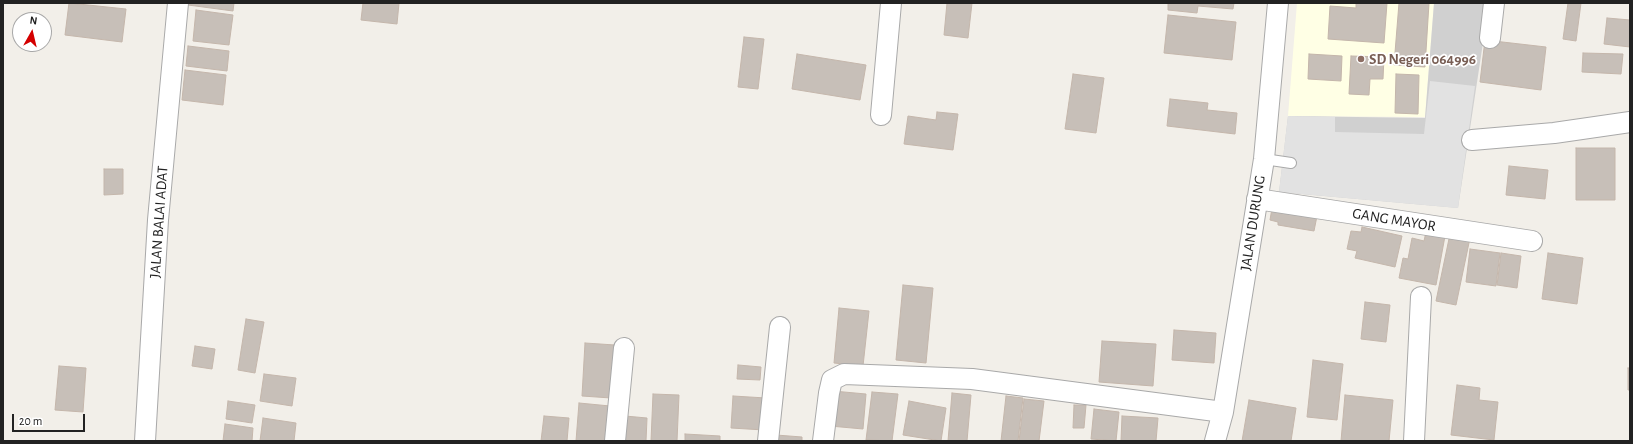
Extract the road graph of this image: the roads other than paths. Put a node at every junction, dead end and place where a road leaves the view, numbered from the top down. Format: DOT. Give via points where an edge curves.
graph roads {
  1 [pos="178,3"];
  2 [pos="891,3"];
  3 [pos="1278,3"];
  4 [pos="1494,3"];
  5 [pos="1490,38"];
  6 [pos="881,115"];
  7 [pos="1630,122"];
  8 [pos="1472,140"];
  9 [pos="1264,159"];
  10 [pos="1291,163"];
  11 [pos="1257,199"];
  12 [pos="1532,241"];
  13 [pos="1421,297"];
  14 [pos="780,327"];
  15 [pos="624,348"];
  16 [pos="1223,412"];
  17 [pos="145,441"];
  18 [pos="615,441"];
  19 [pos="768,441"];
  20 [pos="823,441"];
  21 [pos="1216,441"];
  22 [pos="1414,441"];
  1 -- 17 [label="street, JALAN BALAI ADAT" via="158,220"];
  2 -- 6 [label="street"];
  3 -- 9 [label="street, JALAN DURUNG"];
  4 -- 5 [label="street"];
  7 -- 8 [label="street" via="1554,133"];
  9 -- 10 [label="lane"];
  9 -- 11 [label="street, JALAN DURUNG"];
  11 -- 12 [label="street, GANG MAYOR"];
  11 -- 16 [label="street, JALAN DURUNG"];
  13 -- 22 [label="street"];
  14 -- 19 [label="street"];
  15 -- 18 [label="street"];
  16 -- 20 [label="street" via="972,379 844,374 832,380"];
  16 -- 21 [label="street, JALAN DURUNG"];
}
